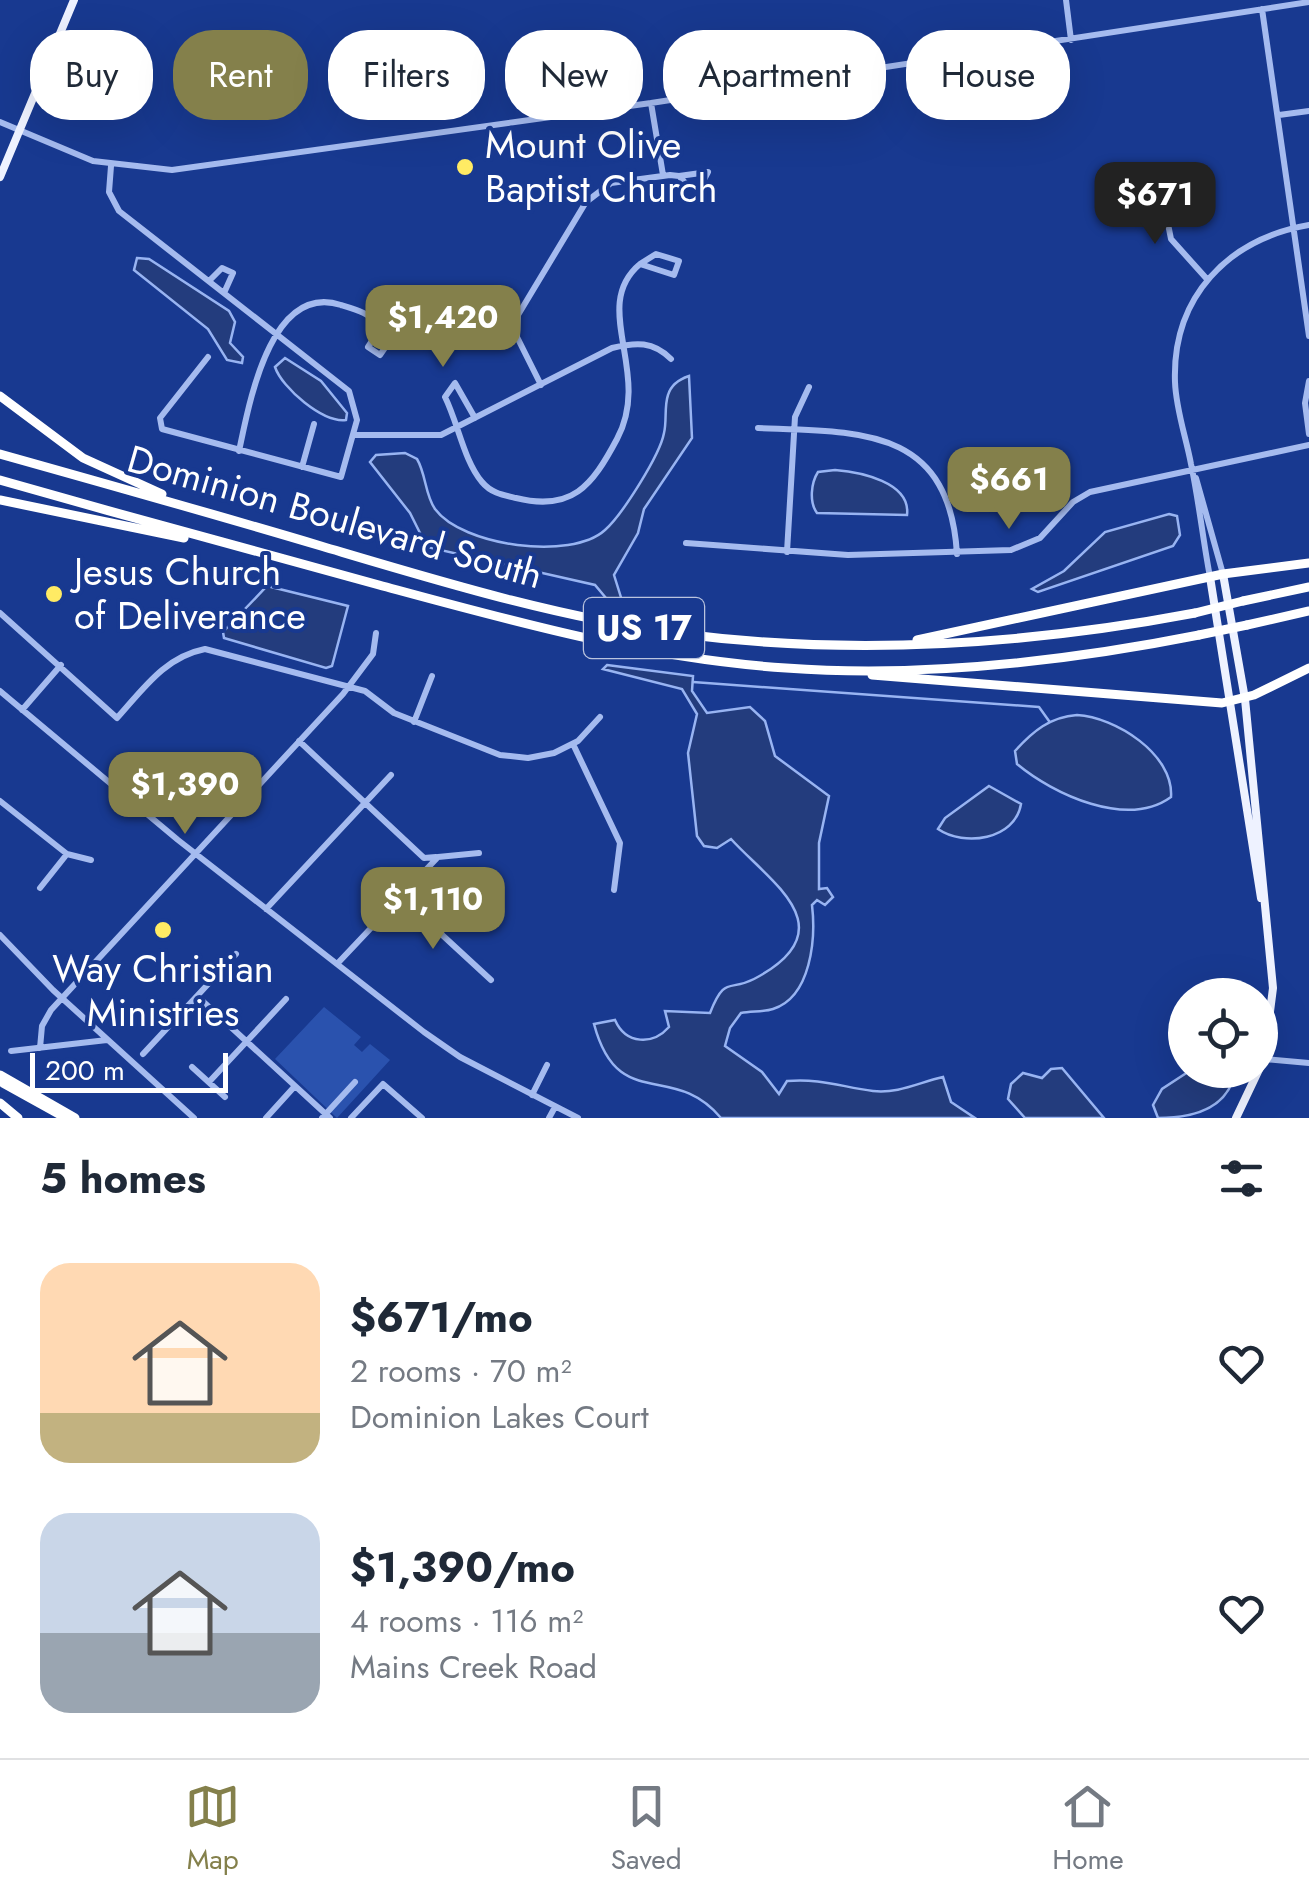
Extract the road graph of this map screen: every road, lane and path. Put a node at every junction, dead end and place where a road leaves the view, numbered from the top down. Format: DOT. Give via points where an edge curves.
graph roads {
  1 [pos="74,0"];
  2 [pos="1066,0"];
  3 [pos="1309,2"];
  4 [pos="1262,10"];
  5 [pos="1071,40"];
  6 [pos="652,103"];
  7 [pos="1309,111"];
  8 [pos="1280,116"];
  9 [pos="0,122"];
  10 [pos="20,131"];
  11 [pos="111,166"];
  12 [pos="663,175"];
  13 [pos="679,176"];
  14 [pos="0,178"];
  15 [pos="1161,188"];
  16 [pos="1309,225"];
  17 [pos="1294,228"];
  18 [pos="640,264"];
  19 [pos="1206,278"];
  20 [pos="209,281"];
  21 [pos="224,292"];
  22 [pos="381,327"];
  23 [pos="279,335"];
  24 [pos="1309,336"];
  25 [pos="625,345"];
  26 [pos="208,358"];
  27 [pos="672,360"];
  28 [pos="1309,380"];
  29 [pos="540,385"];
  30 [pos="809,386"];
  31 [pos="0,396"];
  32 [pos="475,418"];
  33 [pos="314,424"];
  34 [pos="460,426"];
  35 [pos="758,428"];
  36 [pos="794,429"];
  37 [pos="1309,434"];
  38 [pos="353,435"];
  39 [pos="1309,446"];
  40 [pos="238,451"];
  41 [pos="0,454"];
  42 [pos="302,467"];
  43 [pos="1192,467"];
  44 [pos="0,480"];
  45 [pos="0,500"];
  46 [pos="206,512"];
  47 [pos="686,544"];
  48 [pos="788,552"];
  49 [pos="260,554"];
  50 [pos="956,554"];
  51 [pos="1309,562"];
  52 [pos="1223,574"];
  53 [pos="1210,577"];
  54 [pos="1309,587"];
  55 [pos="1309,611"];
  56 [pos="0,612"];
  57 [pos="376,633"];
  58 [pos="890,645"];
  59 [pos="61,665"];
  60 [pos="1309,668"];
  61 [pos="840,671"];
  62 [pos="432,676"];
  63 [pos="350,686"];
  64 [pos="0,691"];
  65 [pos="1245,699"];
  66 [pos="1232,702"];
  67 [pos="22,710"];
  68 [pos="600,717"];
  69 [pos="414,722"];
  70 [pos="299,741"];
  71 [pos="573,744"];
  72 [pos="391,775"];
  73 [pos="1,803"];
  74 [pos="365,803"];
  75 [pos="195,853"];
  76 [pos="67,854"];
  77 [pos="479,854"];
  78 [pos="438,857"];
  79 [pos="91,860"];
  80 [pos="40,888"];
  81 [pos="614,890"];
  82 [pos="401,897"];
  83 [pos="266,909"];
  84 [pos="1268,932"];
  85 [pos="0,934"];
  86 [pos="236,954"];
  87 [pos="338,964"];
  88 [pos="1271,978"];
  89 [pos="491,980"];
  90 [pos="197,996"];
  91 [pos="61,998"];
  92 [pos="286,998"];
  93 [pos="108,1040"];
  94 [pos="246,1041"];
  95 [pos="40,1048"];
  96 [pos="11,1051"];
  97 [pos="143,1054"];
  98 [pos="1278,1060"];
  99 [pos="1309,1063"];
  100 [pos="547,1065"];
  101 [pos="192,1066"];
  102 [pos="0,1081"];
  103 [pos="209,1082"];
  104 [pos="354,1082"];
  105 [pos="295,1086"];
  106 [pos="1250,1088"];
  107 [pos="532,1094"];
  108 [pos="225,1097"];
  109 [pos="0,1103"];
  110 [pos="556,1106"];
  111 [pos="0,1112"];
  112 [pos="326,1117"];
  113 [pos="15,1118"];
  114 [pos="66,1118"];
  115 [pos="75,1118"];
  116 [pos="194,1118"];
  117 [pos="266,1118"];
  118 [pos="351,1118"];
  119 [pos="422,1118"];
  120 [pos="550,1118"];
  121 [pos="578,1118"];
  122 [pos="1236,1118"];
  1 -- 10 [label="main road"];
  2 -- 5 [label="street"];
  3 -- 4 [label="street"];
  4 -- 5 [label="street"];
  4 -- 8 [label="street"];
  5 -- 6 [label="street"];
  6 -- 11 [label="street" via="186,168"];
  6 -- 12 [label="street"];
  7 -- 8 [label="street"];
  8 -- 17 [label="street"];
  9 -- 10 [label="street"];
  10 -- 11 [label="street"];
  10 -- 14 [label="main road"];
  11 -- 20 [label="street" via="109,192 119,211"];
  12 -- 13 [label="street"];
  12 -- 29 [label="street" via="612,183 593,194 520,312 517,337"];
  15 -- 19 [label="street" via="1172,239"];
  16 -- 17 [label="street"];
  17 -- 19 [label="street" via="1251,242"];
  17 -- 24 [label="street"];
  18 -- 18 [label="street" via="674,275 679,261 656,254"];
  18 -- 25 [label="street" via="617,303"];
  19 -- 43 [label="street" via="1182,321 1175,364"];
  20 -- 21 [label="street"];
  20 -- 21 [label="street" via="222,268 233,273"];
  21 -- 23 [label="street"];
  22 -- 23 [label="street" via="369,314 321,301 301,309"];
  23 -- 38 [label="street" via="349,391 357,413"];
  23 -- 40 [label="street" via="258,368"];
  25 -- 27 [label="street" via="648,344"];
  25 -- 29 [label="street"];
  25 -- 34 [label="street" via="631,384 623,426 586,486 570,498 543,504 489,490 476,474"];
  26 -- 40 [label="street" via="159,424"];
  28 -- 37 [label="street"];
  29 -- 32 [label="street"];
  30 -- 36 [label="street"];
  31 -- 46 [label="highway" via="83,458"];
  32 -- 34 [label="street"];
  32 -- 34 [label="street" via="456,383 445,398"];
  33 -- 42 [label="street"];
  34 -- 38 [label="street" via="433,437"];
  35 -- 36 [label="street"];
  36 -- 48 [label="street"];
  36 -- 50 [label="street" via="872,435 917,457 946,495"];
  38 -- 42 [label="street" via="341,477"];
  39 -- 43 [label="street"];
  40 -- 42 [label="street"];
  41 -- 46 [label="highway, Dominion Boulevard South / US 17"];
  43 -- 50 [label="street" via="1090,492 1030,545"];
  43 -- 52 [label="street"];
  43 -- 53 [label="street"];
  44 -- 49 [label="highway, Dominion Boulevard South"];
  45 -- 49 [label="highway"];
  46 -- 58 [label="highway, Dominion Boulevard South / US 17" via="599,620 774,643"];
  47 -- 48 [label="street"];
  48 -- 50 [label="street"];
  49 -- 61 [label="highway, Dominion Boulevard South / US 17" via="620,645 742,665"];
  51 -- 52 [label="highway"];
  52 -- 53 [label="highway"];
  52 -- 65 [label="main road"];
  53 -- 58 [label="highway"];
  53 -- 66 [label="main road"];
  54 -- 58 [label="highway, Dominion Boulevard South / US 17, bridge" via="1030,639"];
  55 -- 61 [label="highway, Dominion Boulevard South / US 17, bridge" via="1041,661"];
  56 -- 59 [label="street"];
  57 -- 63 [label="street" via="373,654"];
  59 -- 63 [label="street" via="117,718 163,667 205,649"];
  59 -- 67 [label="street"];
  60 -- 65 [label="highway"];
  61 -- 66 [label="highway"];
  62 -- 69 [label="street"];
  63 -- 69 [label="street"];
  63 -- 70 [label="street"];
  64 -- 67 [label="street"];
  65 -- 66 [label="highway"];
  65 -- 84 [label="main road"];
  66 -- 84 [label="main road"];
  67 -- 75 [label="street"];
  68 -- 71 [label="street"];
  69 -- 71 [label="street" via="515,758"];
  70 -- 74 [label="street"];
  70 -- 75 [label="street"];
  71 -- 81 [label="street" via="620,843"];
  72 -- 74 [label="street"];
  73 -- 76 [label="street"];
  74 -- 78 [label="street" via="424,858"];
  74 -- 83 [label="street"];
  75 -- 83 [label="street"];
  75 -- 91 [label="street"];
  76 -- 79 [label="street"];
  76 -- 80 [label="street"];
  77 -- 78 [label="street"];
  78 -- 82 [label="street"];
  82 -- 87 [label="street"];
  82 -- 89 [label="street"];
  83 -- 87 [label="street"];
  84 -- 88 [label="main road"];
  85 -- 91 [label="street"];
  86 -- 90 [label="street"];
  87 -- 107 [label="street" via="450,1051"];
  90 -- 94 [label="street"];
  90 -- 97 [label="street"];
  91 -- 93 [label="street"];
  91 -- 95 [label="street" via="42,1026"];
  92 -- 94 [label="street"];
  93 -- 95 [label="street"];
  93 -- 116 [label="street"];
  94 -- 103 [label="street"];
  94 -- 105 [label="street"];
  95 -- 96 [label="street"];
  98 -- 99 [label="street"];
  100 -- 107 [label="street"];
  101 -- 103 [label="street"];
  102 -- 114 [label="highway"];
  102 -- 115 [label="highway"];
  103 -- 108 [label="street"];
  104 -- 112 [label="street"];
  105 -- 112 [label="street"];
  105 -- 117 [label="street"];
  106 -- 122 [label="main road"];
  107 -- 110 [label="street"];
  109 -- 113 [label="highway"];
  110 -- 120 [label="street"];
  110 -- 121 [label="street"];
  111 -- 113 [label="highway"];
  118 -- 119 [label="street" via="383,1084"];
}
